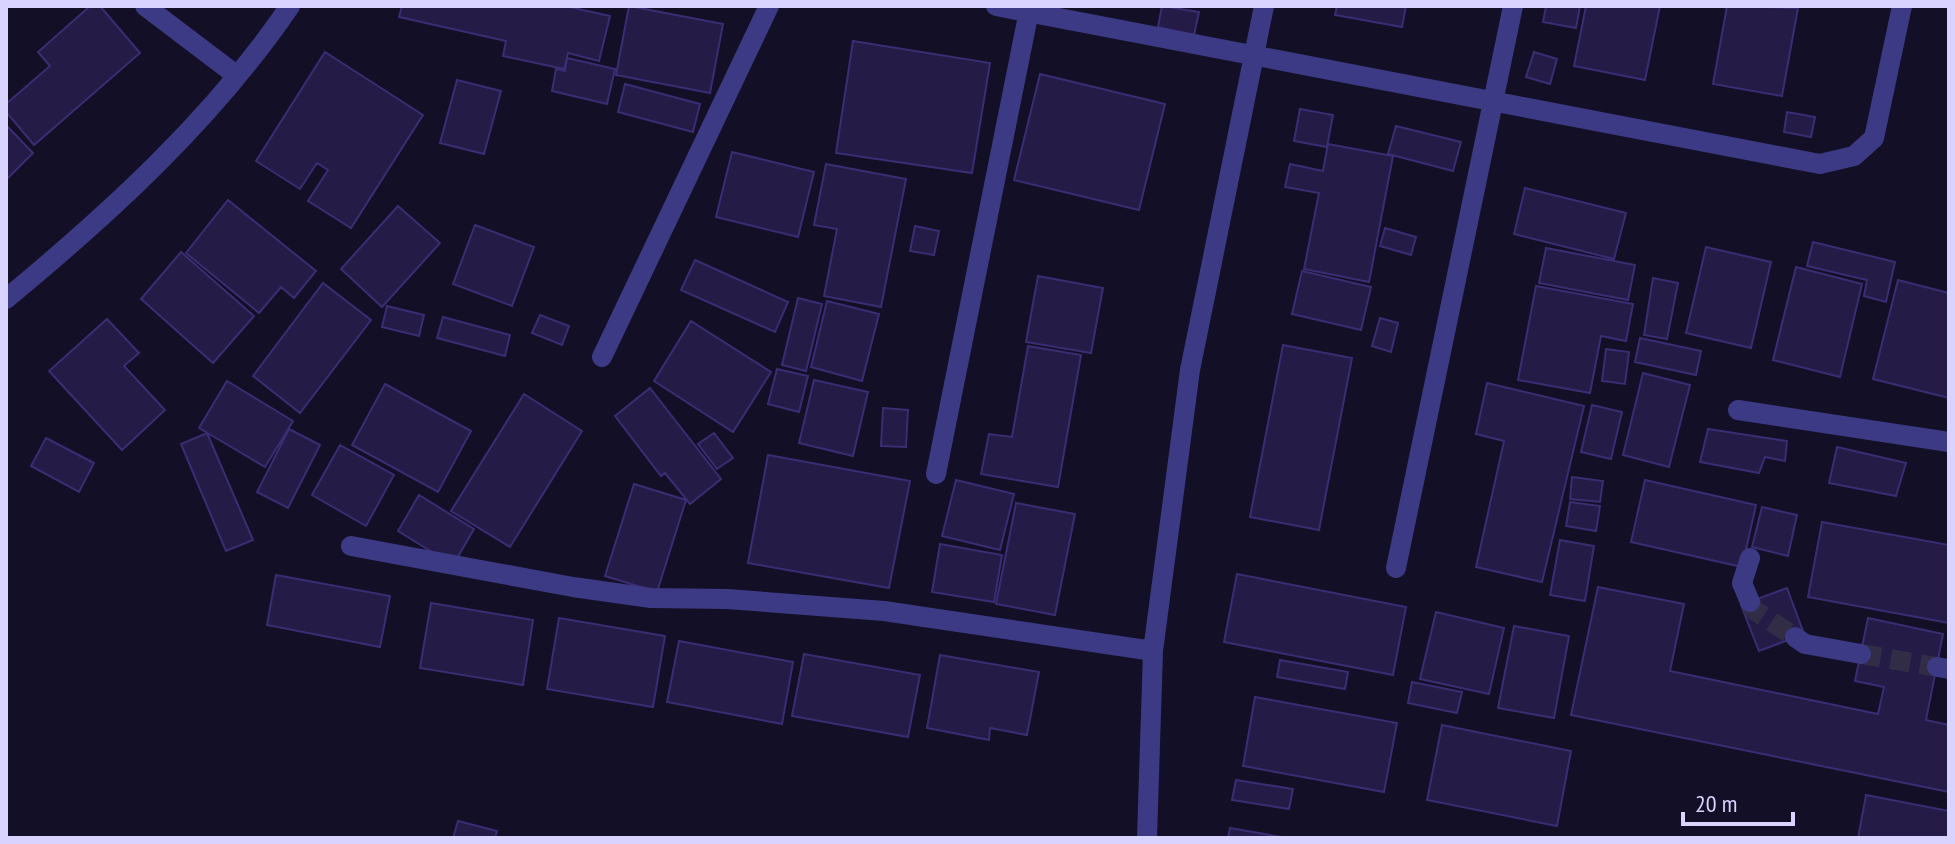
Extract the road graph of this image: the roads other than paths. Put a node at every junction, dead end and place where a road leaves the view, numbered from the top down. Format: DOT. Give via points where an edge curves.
graph roads {
  1 [pos="145,6"];
  2 [pos="290,6"];
  3 [pos="769,6"];
  4 [pos="996,6"];
  5 [pos="1264,6"];
  6 [pos="1513,6"];
  7 [pos="1902,6"];
  8 [pos="1029,9"];
  9 [pos="1254,55"];
  10 [pos="236,75"];
  11 [pos="1494,101"];
  12 [pos="6,299"];
  13 [pos="602,357"];
  14 [pos="1738,410"];
  15 [pos="1949,442"];
  16 [pos="936,474"];
  17 [pos="351,546"];
  18 [pos="1750,558"];
  19 [pos="1396,568"];
  20 [pos="1750,602"];
  21 [pos="1795,637"];
  22 [pos="1153,651"];
  23 [pos="1861,654"];
  24 [pos="1147,838"];
  1 -- 10 [label="street"];
  2 -- 10 [label="street"];
  3 -- 13 [label="street"];
  4 -- 8 [label="street"];
  5 -- 9 [label="street"];
  6 -- 11 [label="street"];
  7 -- 11 [label="street" via="1874,138 1854,156 1820,164"];
  8 -- 9 [label="street"];
  8 -- 16 [label="street"];
  9 -- 11 [label="street"];
  9 -- 22 [label="street" via="1190,370"];
  10 -- 12 [label="street" via="206,113 94,226"];
  11 -- 19 [label="street"];
  14 -- 15 [label="street"];
  17 -- 22 [label="street" via="651,598 884,611"];
  18 -- 20 [label="street" via="1742,583"];
  21 -- 23 [label="street" via="1805,644"];
  22 -- 24 [label="street"];
}
